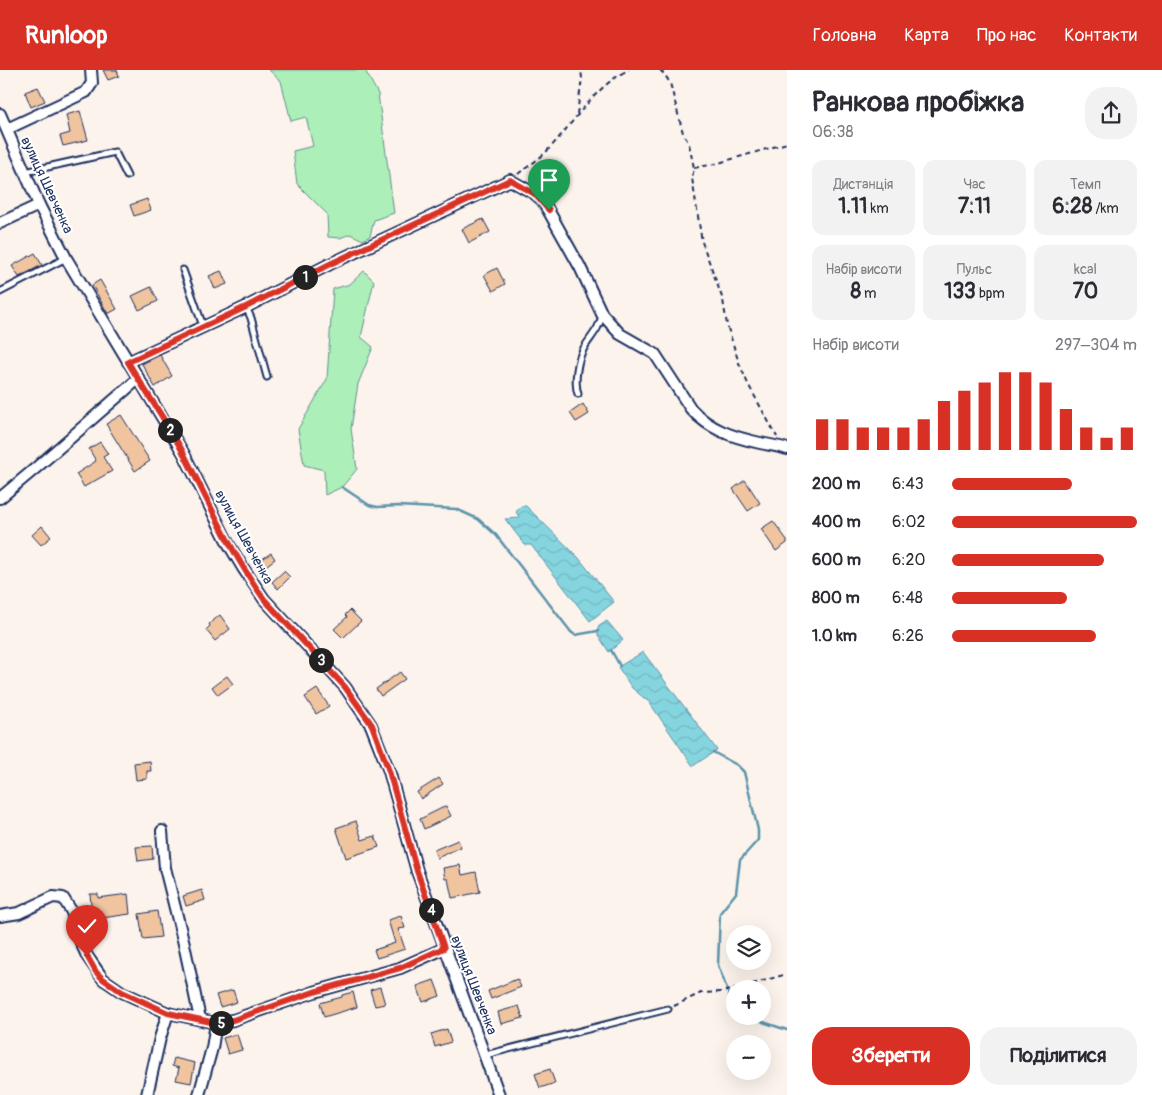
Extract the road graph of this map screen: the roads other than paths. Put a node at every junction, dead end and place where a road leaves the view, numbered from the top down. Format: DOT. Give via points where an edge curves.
graph roads {
  1 [pos="91,70"];
  2 [pos="0,114"];
  3 [pos="7,129"];
  4 [pos="25,172"];
  5 [pos="127,176"];
  6 [pos="39,205"];
  7 [pos="0,223"];
  8 [pos="66,258"];
  9 [pos="183,270"];
  10 [pos="0,292"];
  11 [pos="246,307"];
  12 [pos="602,314"];
  13 [pos="203,327"];
  14 [pos="128,362"];
  15 [pos="267,378"];
  16 [pos="138,379"];
  17 [pos="578,394"];
  18 [pos="786,449"];
  19 [pos="0,498"];
  20 [pos="162,831"];
  21 [pos="0,916"];
  22 [pos="444,948"];
  23 [pos="668,1009"];
  24 [pos="168,1013"];
  25 [pos="200,1019"];
  26 [pos="216,1023"];
  27 [pos="486,1055"];
  28 [pos="147,1095"];
  29 [pos="199,1095"];
  30 [pos="500,1095"];
  1 -- 3 [label="street, вулиця Шевченка" via="92,83 86,92"];
  2 -- 3 [label="street, вулиця Шевченка"];
  3 -- 4 [label="street, вулиця Шевченка"];
  4 -- 5 [label="lane" via="116,152"];
  4 -- 6 [label="street, вулиця Шевченка"];
  6 -- 7 [label="street"];
  6 -- 8 [label="street, вулиця Шевченка"];
  8 -- 10 [label="lane"];
  8 -- 14 [label="street, вулиця Шевченка"];
  9 -- 13 [label="lane"];
  11 -- 12 [label="street" via="510,180 535,194 549,210"];
  11 -- 13 [label="street"];
  11 -- 15 [label="lane"];
  12 -- 17 [label="lane" via="599,327 582,353 575,384"];
  12 -- 18 [label="street" via="620,334 655,354 704,423 736,438"];
  13 -- 14 [label="street"];
  14 -- 16 [label="street, вулиця Шевченка"];
  16 -- 19 [label="street"];
  16 -- 22 [label="street, вулиця Шевченка" via="184,454 228,543 254,585 345,687 372,725"];
  20 -- 25 [label="street" via="165,868"];
  21 -- 24 [label="street" via="19,913 53,897 63,898 96,972 122,992"];
  22 -- 26 [label="street" via="400,968"];
  22 -- 27 [label="street, вулиця Шевченка"];
  23 -- 27 [label="lane"];
  24 -- 25 [label="street"];
  24 -- 28 [label="street"];
  25 -- 26 [label="street"];
  26 -- 29 [label="street"];
  27 -- 30 [label="street, вулиця Шевченка"];
}
